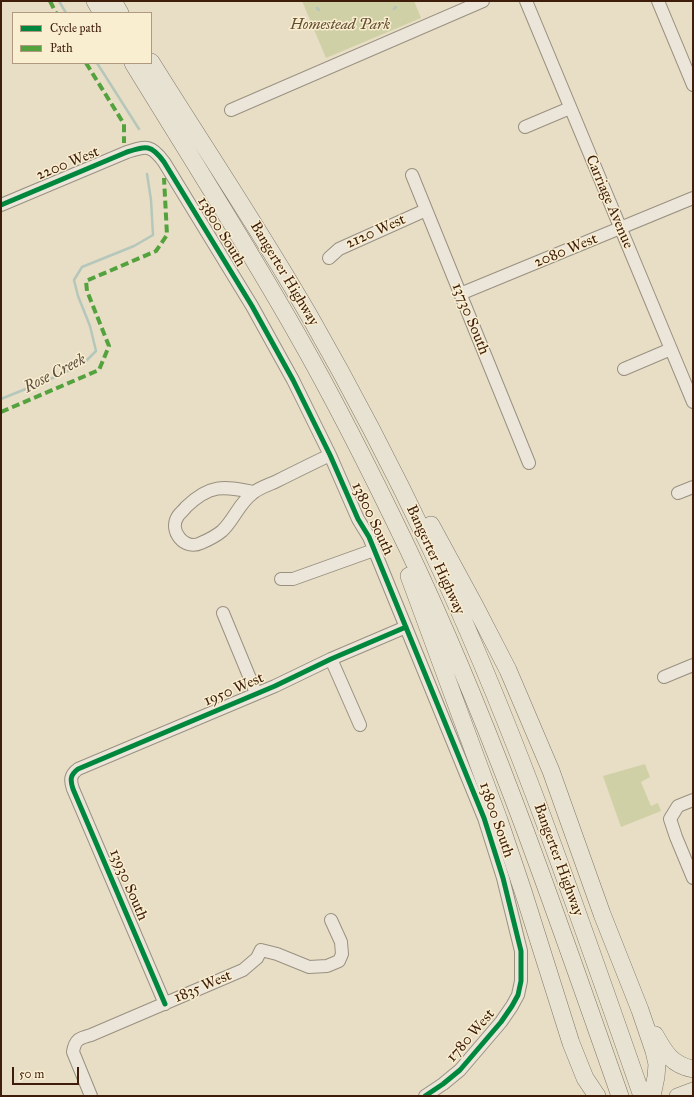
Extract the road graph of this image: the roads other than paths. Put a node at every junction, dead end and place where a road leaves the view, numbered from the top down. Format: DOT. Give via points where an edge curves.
graph roads {
  1 [pos="95,1"];
  2 [pos="113,1"];
  3 [pos="484,1"];
  4 [pos="526,1"];
  5 [pos="658,1"];
  6 [pos="467,4"];
  7 [pos="101,12"];
  8 [pos="119,12"];
  9 [pos="134,64"];
  10 [pos="152,64"];
  11 [pos="693,85"];
  12 [pos="570,108"];
  13 [pos="231,110"];
  14 [pos="525,127"];
  15 [pos="144,147"];
  16 [pos="412,175"];
  17 [pos="693,198"];
  18 [pos="1,205"];
  19 [pos="426,210"];
  20 [pos="621,229"];
  21 [pos="329,258"];
  22 [pos="460,294"];
  23 [pos="671,349"];
  24 [pos="624,369"];
  25 [pos="693,402"];
  26 [pos="357,403"];
  27 [pos="361,453"];
  28 [pos="330,455"];
  29 [pos="529,463"];
  30 [pos="693,487"];
  31 [pos="253,492"];
  32 [pos="678,493"];
  33 [pos="374,550"];
  34 [pos="282,579"];
  35 [pos="223,613"];
  36 [pos="406,627"];
  37 [pos="331,659"];
  38 [pos="693,664"];
  39 [pos="664,677"];
  40 [pos="256,693"];
  41 [pos="360,725"];
  42 [pos="71,776"];
  43 [pos="693,800"];
  44 [pos="693,878"];
  45 [pos="331,920"];
  46 [pos="521,982"];
  47 [pos="165,1004"];
  48 [pos="640,1010"];
  49 [pos="571,1043"];
  50 [pos="693,1069"];
  51 [pos="693,1090"];
  52 [pos="91,1096"];
  53 [pos="425,1096"];
  54 [pos="580,1096"];
  55 [pos="597,1096"];
  56 [pos="620,1096"];
  57 [pos="642,1096"];
  58 [pos="652,1096"];
  59 [pos="678,1096"];
  1 -- 7 [label="highway"];
  2 -- 8 [label="highway"];
  3 -- 6 [label="street"];
  4 -- 12 [label="street, Carriage Avenue"];
  5 -- 11 [label="street"];
  6 -- 13 [label="street"];
  9 -- 27 [label="highway, Bangerter Highway" via="269,284"];
  10 -- 26 [label="highway, Bangerter Highway" via="289,281"];
  12 -- 14 [label="street"];
  12 -- 20 [label="street, Carriage Avenue"];
  15 -- 18 [label="street, 2200 West"];
  15 -- 28 [label="street, 13800 South" via="156,152 164,162 232,273 293,380"];
  16 -- 19 [label="street, 13730 South"];
  17 -- 20 [label="street, 2080 West"];
  19 -- 21 [label="street, 2120 West" via="338,249"];
  19 -- 22 [label="street, 13730 South"];
  20 -- 22 [label="street, 2080 West"];
  20 -- 23 [label="street, Carriage Avenue"];
  22 -- 29 [label="street, 13730 South"];
  23 -- 24 [label="street"];
  23 -- 25 [label="street, Carriage Avenue"];
  26 -- 48 [label="highway" via="413,491 511,677 551,771"];
  26 -- 57 [label="highway, Bangerter Highway" via="431,549 489,681 551,839"];
  27 -- 49 [label="highway" via="393,532 501,828"];
  27 -- 56 [label="highway, Bangerter Highway" via="428,594 482,717 521,817"];
  28 -- 31 [label="street"];
  28 -- 33 [label="street, 13800 South"];
  30 -- 32 [label="street"];
  31 -- 31 [label="street" via="223,530 211,538 196,546 187,544 178,536 175,527 177,516 204,493 218,488"];
  33 -- 34 [label="street" via="293,579"];
  33 -- 36 [label="street, 13800 South"];
  35 -- 40 [label="street"];
  36 -- 37 [label="street, 1950 West"];
  36 -- 46 [label="street, 13800 South" via="484,818 515,924 521,952"];
  37 -- 40 [label="street, 1950 West"];
  37 -- 41 [label="street"];
  38 -- 39 [label="street"];
  40 -- 42 [label="street, 1950 West" via="78,769"];
  42 -- 47 [label="street, 13930 South" via="71,782"];
  43 -- 44 [label="street" via="678,806 670,820"];
  45 -- 47 [label="street, 1835 West" via="341,942 342,954 339,961 327,966 309,967 261,950 257,958 243,970"];
  46 -- 53 [label="street, 1780 West" via="518,995 501,1022 460,1070"];
  47 -- 52 [label="street, 1835 West" via="80,1038 74,1045 73,1052"];
  48 -- 50 [label="highway" via="672,1060 682,1067"];
  48 -- 58 [label="highway" via="657,1064"];
  49 -- 54 [label="highway"];
  49 -- 55 [label="highway"];
  51 -- 59 [label="main road"];
}
